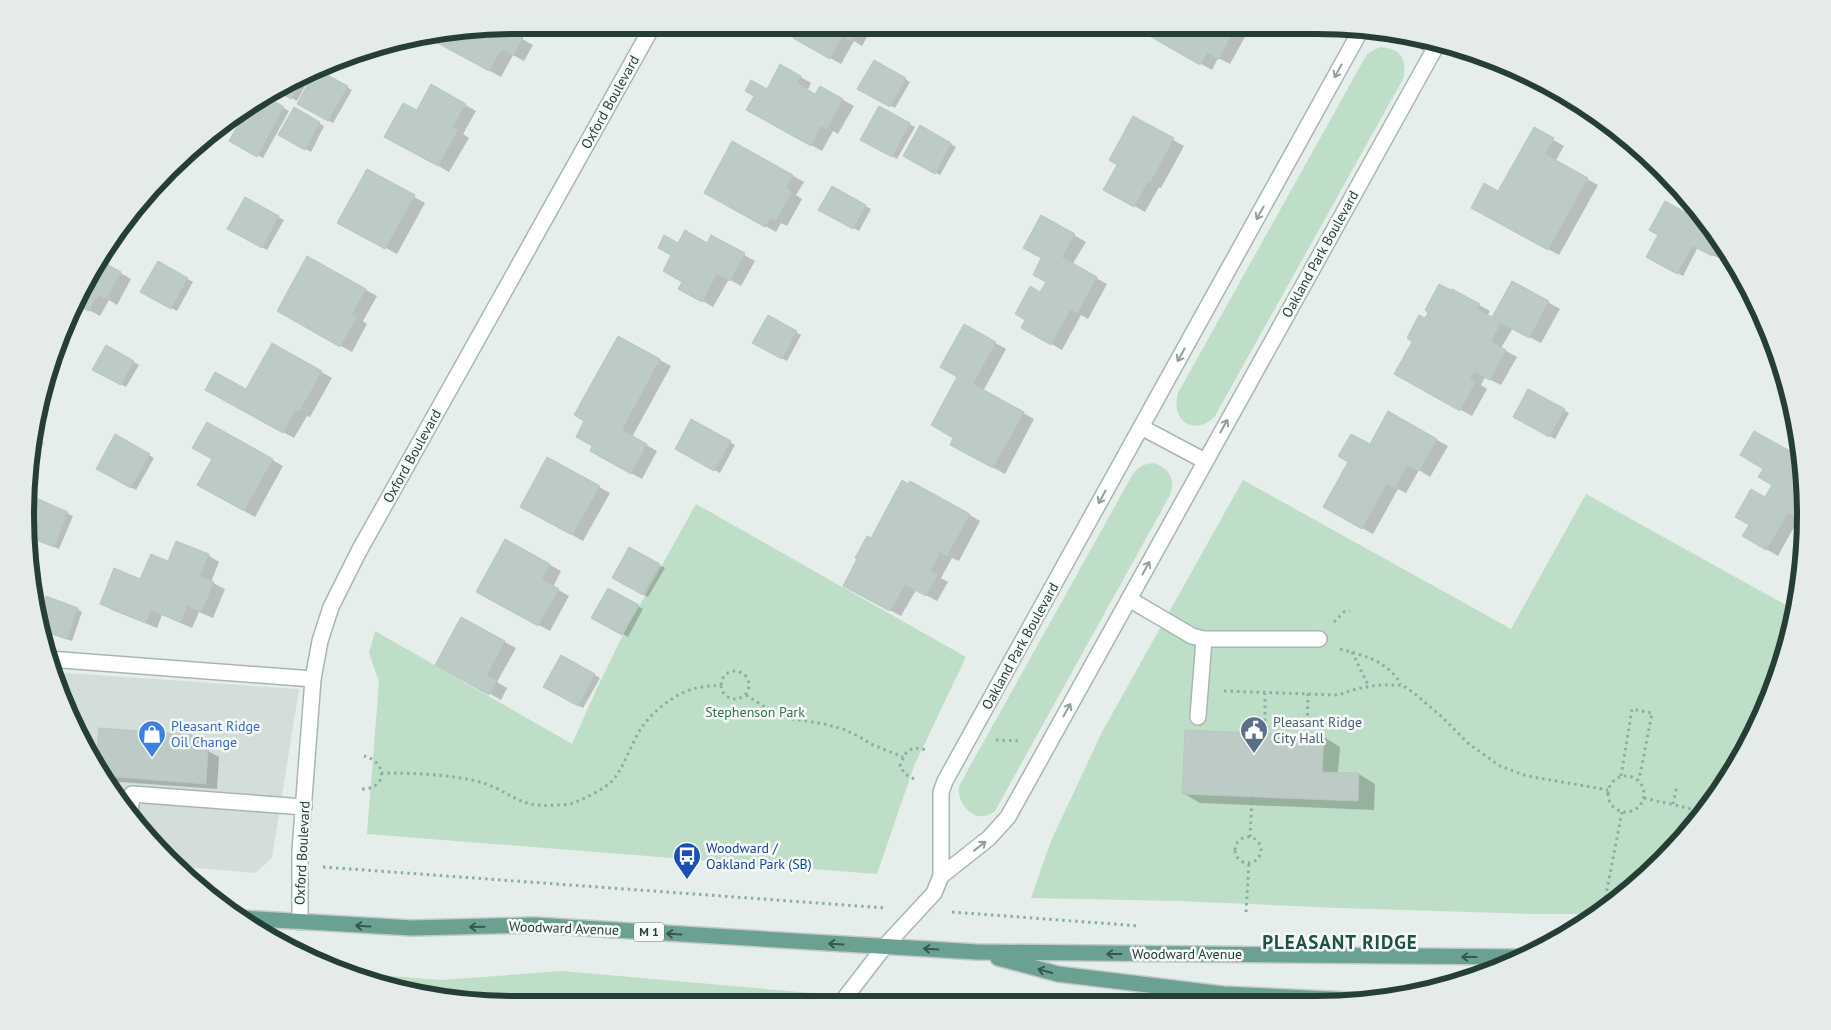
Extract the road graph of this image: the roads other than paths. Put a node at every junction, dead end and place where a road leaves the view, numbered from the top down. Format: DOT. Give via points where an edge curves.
graph roads {
  1 [pos="648,34"];
  2 [pos="1358,36"];
  3 [pos="1434,49"];
  4 [pos="1141,427"];
  5 [pos="1205,461"];
  6 [pos="1128,599"];
  7 [pos="1204,639"];
  8 [pos="1319,639"];
  9 [pos="56,660"];
  10 [pos="313,679"];
  11 [pos="1198,717"];
  12 [pos="131,805"];
  13 [pos="304,807"];
  14 [pos="941,876"];
  15 [pos="254,919"];
  16 [pos="300,922"];
  17 [pos="885,946"];
  18 [pos="977,952"];
  19 [pos="1507,957"];
  20 [pos="846,996"];
  21 [pos="1266,996"];
  1 -- 10 [label="street, Oxford Boulevard" via="359,551 331,608 320,641"];
  2 -- 4 [label="street, Oakland Park Boulevard, one-way"];
  5 -- 3 [label="street, Oakland Park Boulevard, one-way"];
  4 -- 5 [label="street"];
  4 -- 14 [label="street, Oakland Park Boulevard, one-way" via="945,781 941,792"];
  6 -- 5 [label="street, Oakland Park Boulevard, one-way"];
  6 -- 7 [label="street" via="1192,636"];
  14 -- 6 [label="street, Oakland Park Boulevard, one-way" via="989,838 1008,817"];
  7 -- 8 [label="street"];
  7 -- 11 [label="street"];
  9 -- 10 [label="street"];
  10 -- 13 [label="street, Oxford Boulevard"];
  12 -- 13 [label="street" via="132,794"];
  13 -- 16 [label="street, Oxford Boulevard"];
  14 -- 17 [label="street, Oakland Park Boulevard" via="934,894"];
  15 -- 16 [label="main road, Woodward Avenue / M 1"];
  17 -- 16 [label="main road, Woodward Avenue / M 1, one-way" via="534,925 412,928"];
  18 -- 17 [label="main road, Woodward Avenue, one-way"];
  17 -- 20 [label="street, Oakland Park Boulevard"];
  19 -- 18 [label="main road, Woodward Avenue, one-way"];
  21 -- 18 [label="main road, Woodward Avenue, one-way" via="1058,974"];
}
